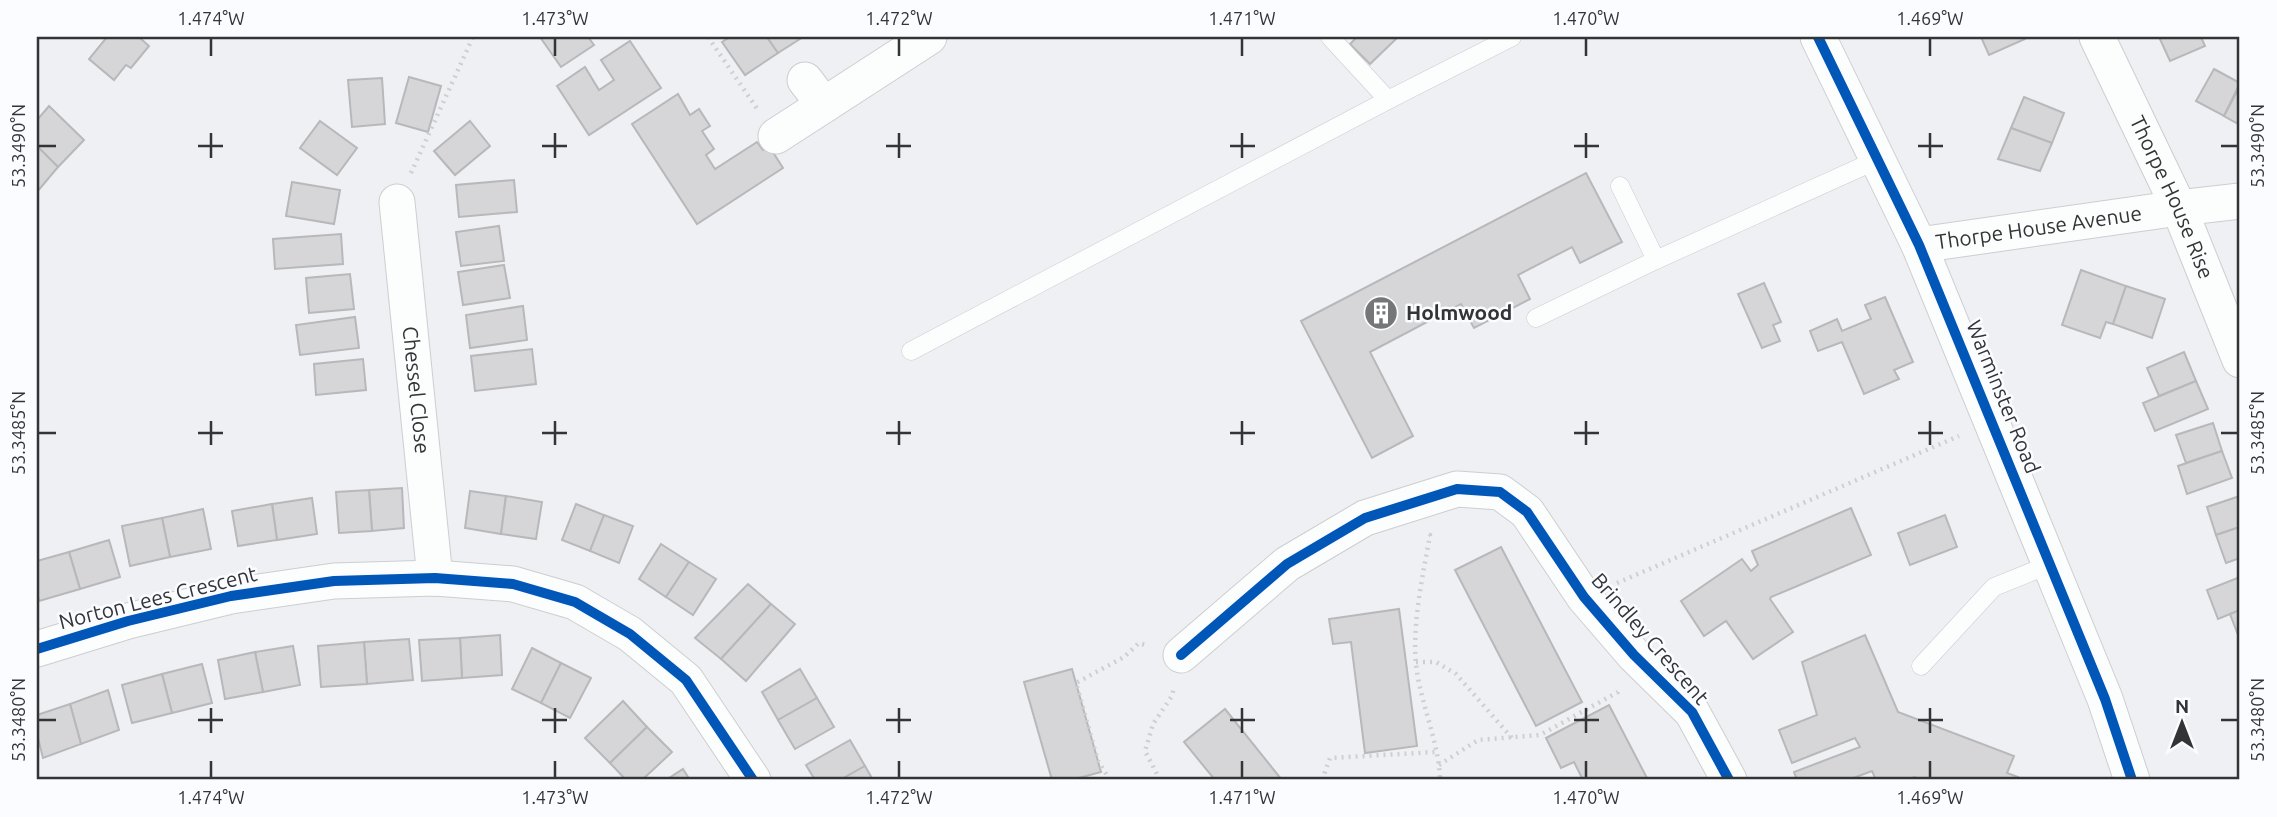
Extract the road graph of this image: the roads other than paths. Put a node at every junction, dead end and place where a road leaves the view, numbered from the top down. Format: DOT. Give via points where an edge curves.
graph roads {
  1 [pos="929,37"];
  2 [pos="1330,37"];
  3 [pos="1512,37"];
  4 [pos="1818,37"];
  5 [pos="2097,37"];
  6 [pos="1388,100"];
  7 [pos="776,136"];
  8 [pos="1879,159"];
  9 [pos="1620,186"];
  10 [pos="2240,201"];
  11 [pos="397,202"];
  12 [pos="2179,208"];
  13 [pos="1919,245"];
  14 [pos="1656,260"];
  15 [pos="1536,318"];
  16 [pos="911,351"];
  17 [pos="2240,360"];
  18 [pos="2051,564"];
  19 [pos="435,578"];
  20 [pos="37,649"];
  21 [pos="1181,655"];
  22 [pos="1921,666"];
  23 [pos="753,780"];
  24 [pos="1729,780"];
  25 [pos="2132,780"];
  1 -- 7 [label="street" via="814,93"];
  2 -- 6 [label="lane"];
  3 -- 6 [label="lane"];
  4 -- 8 [label="street, Warminster Road"];
  5 -- 12 [label="street, Thorpe House Rise"];
  6 -- 16 [label="lane"];
  8 -- 13 [label="street, Warminster Road"];
  8 -- 14 [label="lane"];
  9 -- 14 [label="lane"];
  10 -- 12 [label="street, Thorpe House Avenue"];
  11 -- 19 [label="street, Chessel Close"];
  12 -- 13 [label="street, Thorpe House Avenue"];
  12 -- 17 [label="street, Thorpe House Rise"];
  13 -- 18 [label="street, Warminster Road"];
  14 -- 15 [label="lane"];
  18 -- 22 [label="lane" via="1994,587"];
  18 -- 25 [label="street, Warminster Road"];
  19 -- 20 [label="street, Norton Lees Crescent" via="334,581 231,596"];
  19 -- 23 [label="street, Norton Lees Crescent" via="513,583 575,602 630,634 686,680"];
  21 -- 24 [label="street, Brindley Crescent" via="1287,564 1364,518 1457,489 1500,492 1527,512 1584,597 1692,712"];
}
